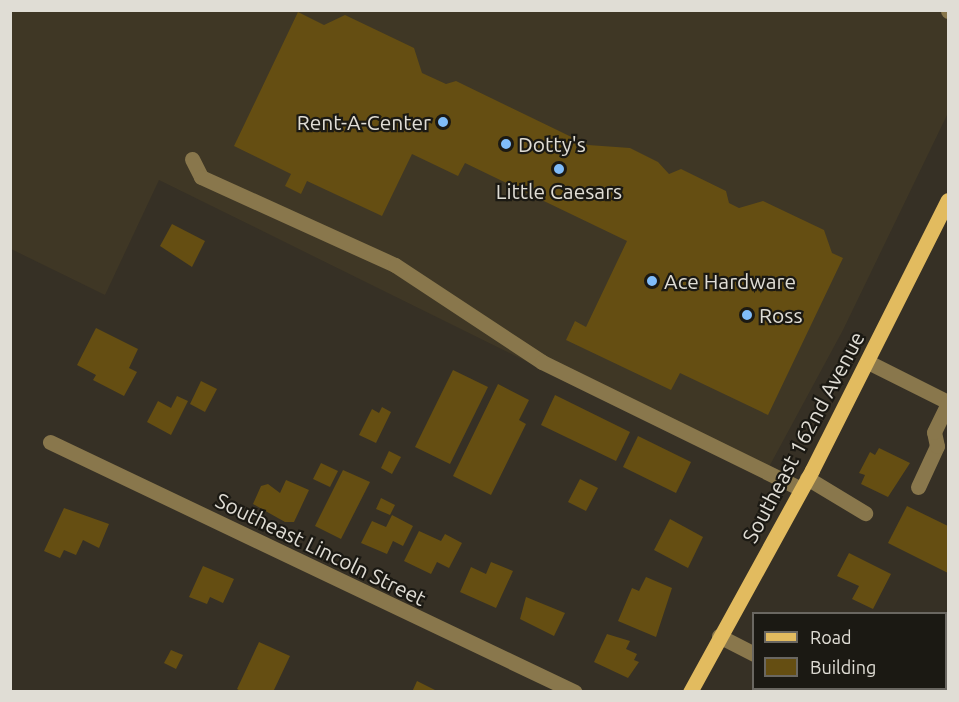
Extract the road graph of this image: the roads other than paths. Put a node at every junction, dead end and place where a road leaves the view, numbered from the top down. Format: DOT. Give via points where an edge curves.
graph roads {
  1 [pos="192,159"];
  2 [pos="948,200"];
  3 [pos="868,362"];
  4 [pos="948,402"];
  5 [pos="50,442"];
  6 [pos="804,483"];
  7 [pos="918,487"];
  8 [pos="865,513"];
  9 [pos="719,636"];
  10 [pos="752,653"];
  11 [pos="575,692"];
  12 [pos="690,692"];
  1 -- 6 [label="street" via="201,177 395,265 542,362"];
  2 -- 3 [label="main road, Southeast 162nd Avenue"];
  3 -- 4 [label="street"];
  3 -- 6 [label="main road, Southeast 162nd Avenue"];
  4 -- 7 [label="street" via="934,432 937,446"];
  5 -- 11 [label="street, Southeast Lincoln Street"];
  6 -- 8 [label="street"];
  6 -- 9 [label="main road, Southeast 162nd Avenue"];
  9 -- 10 [label="street"];
  9 -- 12 [label="main road, Southeast 162nd Avenue"];
}
